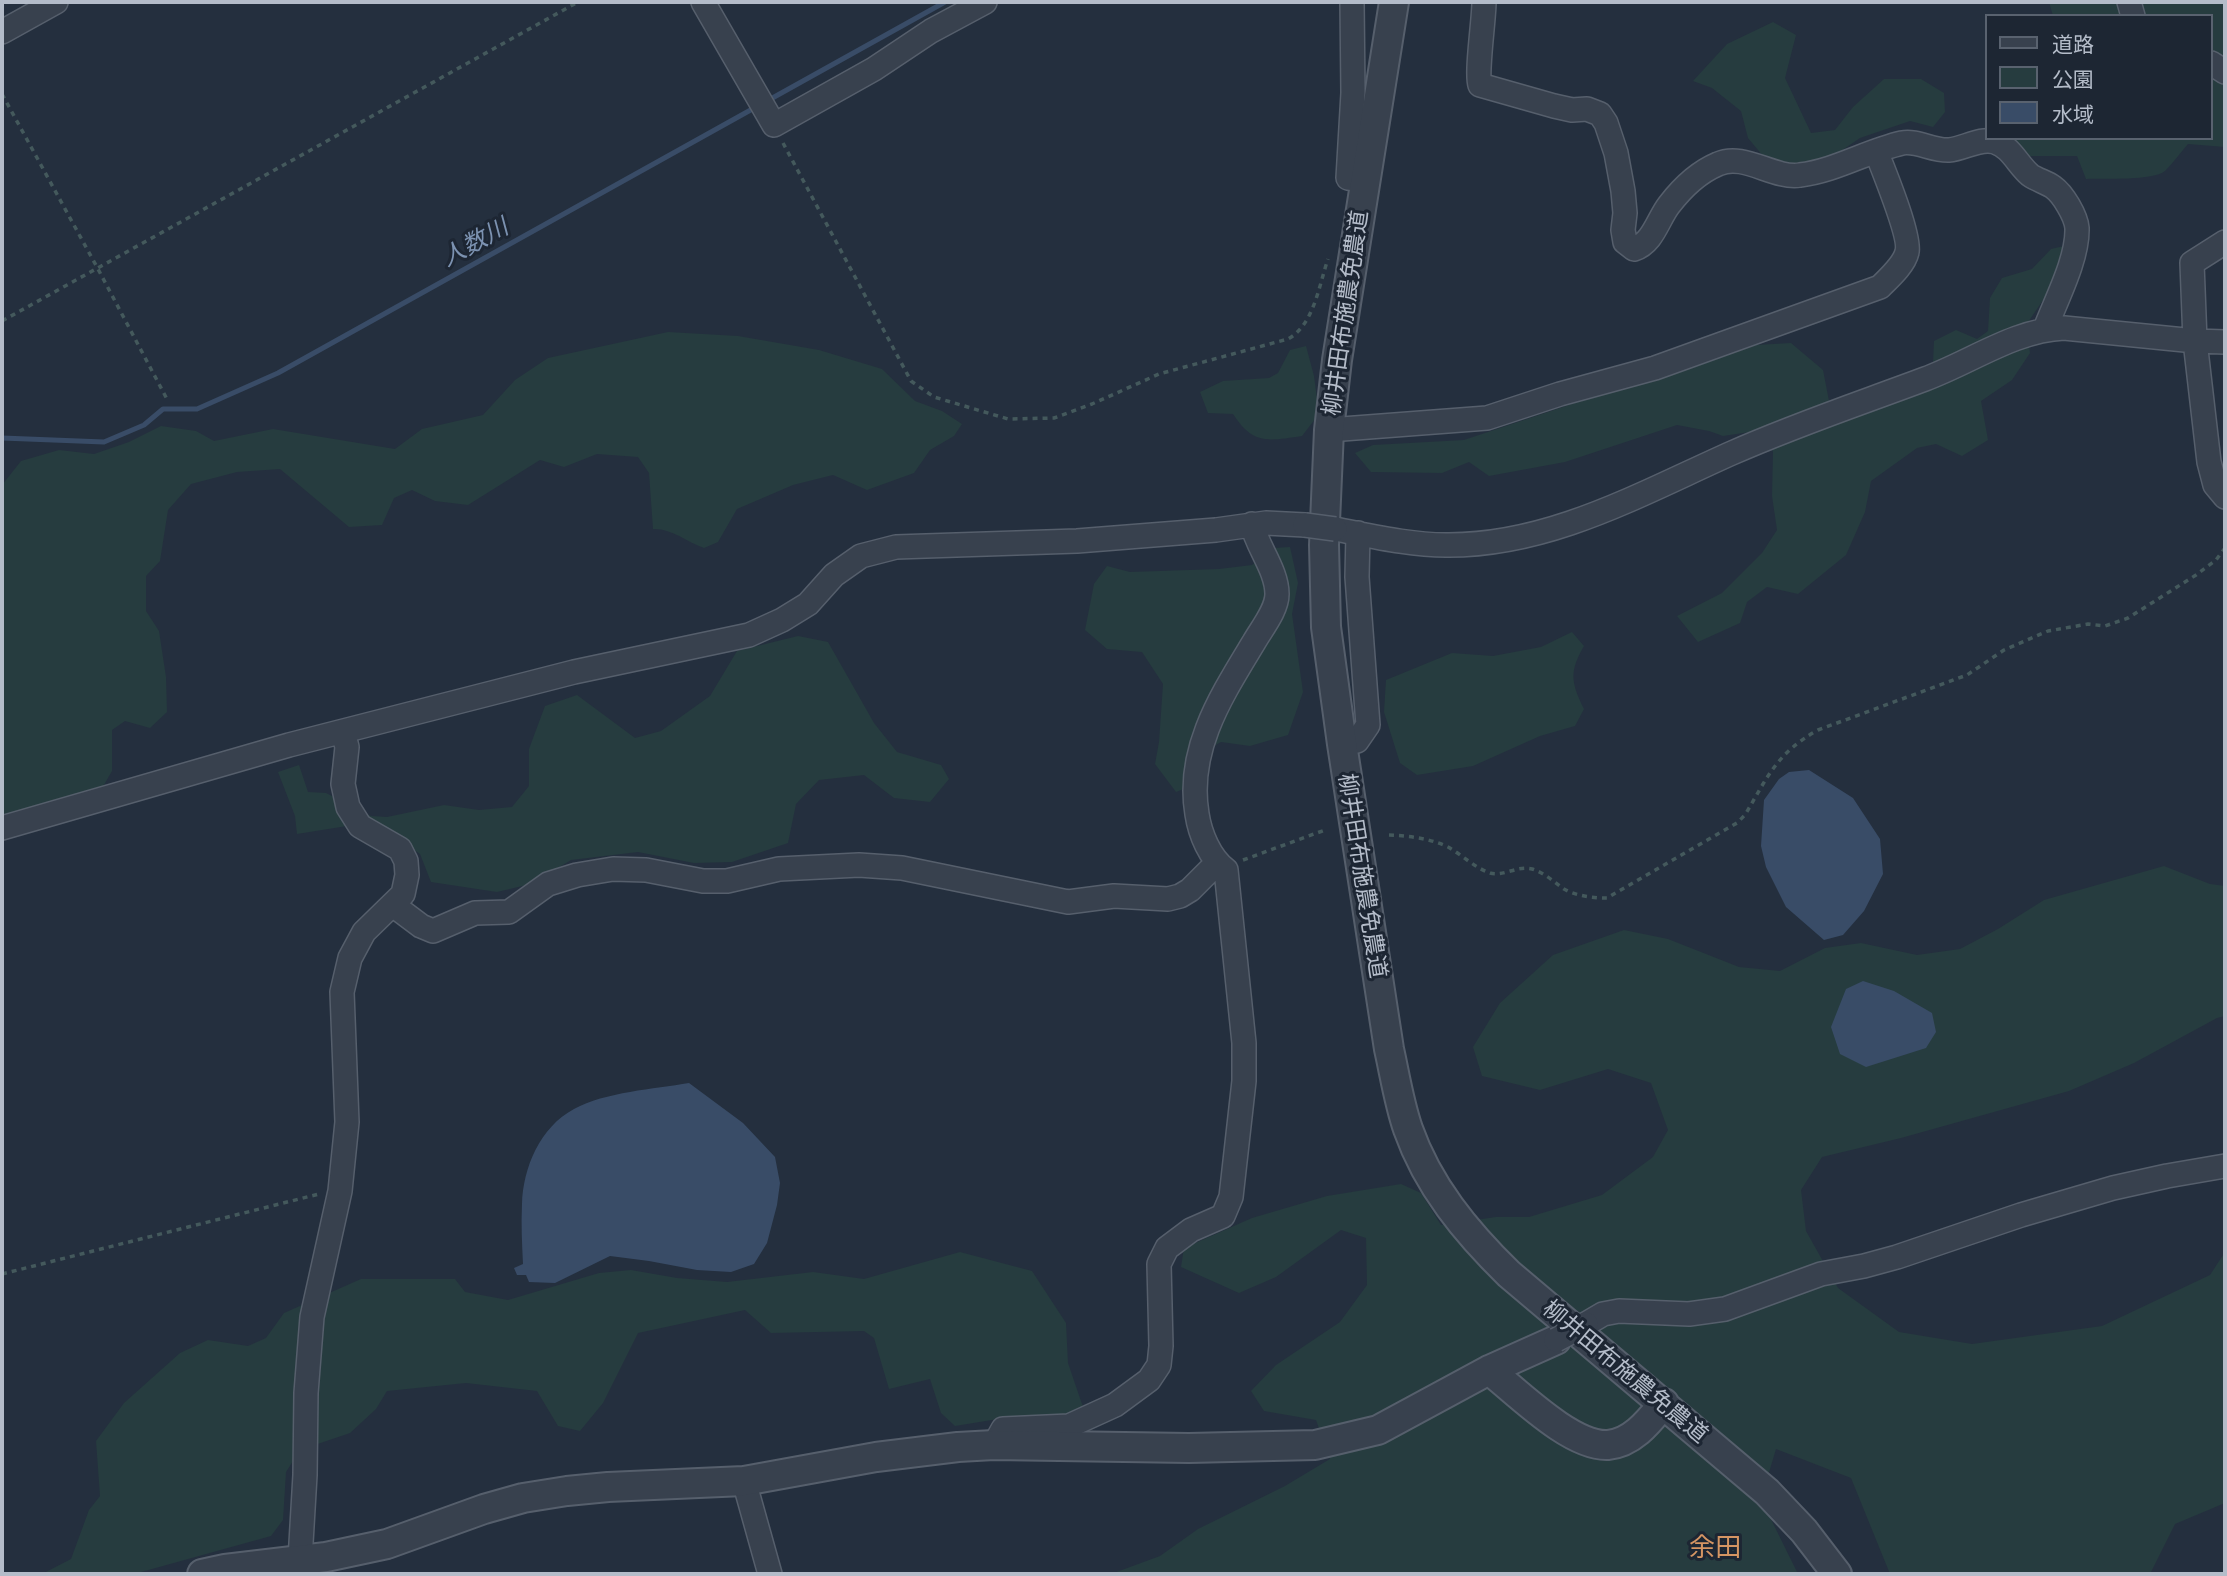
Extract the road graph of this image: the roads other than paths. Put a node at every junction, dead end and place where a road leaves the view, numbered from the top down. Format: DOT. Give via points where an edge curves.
graph roads {
  1 [pos="56,2"];
  2 [pos="703,2"];
  3 [pos="985,2"];
  4 [pos="1352,2"];
  5 [pos="1394,2"];
  6 [pos="1484,2"];
  7 [pos="2,32"];
  8 [pos="1876,151"];
  9 [pos="1365,180"];
  10 [pos="2225,242"];
  11 [pos="2045,329"];
  12 [pos="2194,341"];
  13 [pos="2225,342"];
  14 [pos="1329,430"];
  15 [pos="2225,497"];
  16 [pos="1252,524"];
  17 [pos="1347,531"];
  18 [pos="343,732"];
  19 [pos="1342,744"];
  20 [pos="2,828"];
  21 [pos="1221,866"];
  22 [pos="393,905"];
  23 [pos="2225,1166"];
  24 [pos="1556,1340"];
  25 [pos="1489,1370"];
  26 [pos="1664,1403"];
  27 [pos="994,1445"];
  28 [pos="744,1482"];
  29 [pos="317,1564"];
  30 [pos="202,1574"];
  31 [pos="770,1574"];
  32 [pos="1838,1574"];
  1 -- 7 [label="street"];
  2 -- 3 [label="street" via="774,125"];
  4 -- 9 [label="street" via="1348,178"];
  5 -- 9 [label="street, 柳井田布施農免農道"];
  6 -- 8 [label="street" via="1480,85 1600,114 1616,153 1625,242 1634,248 1649,239 1686,186 1722,162 1737,161 1798,176"];
  8 -- 11 [label="street" via="1905,142 1948,150 1995,142 2030,175 2056,188 2077,226 2073,253"];
  8 -- 14 [label="street" via="1908,251 1880,287 1655,368 1507,413"];
  9 -- 14 [label="street, 柳井田布施農免農道"];
  10 -- 12 [label="street" via="2192,263"];
  11 -- 12 [label="street"];
  11 -- 17 [label="street" via="1757,442 1580,521 1533,534 1447,545"];
  12 -- 13 [label="street"];
  12 -- 15 [label="street" via="2209,462 2215,485"];
  14 -- 19 [label="street, 柳井田布施農免農道" via="1326,627"];
  16 -- 17 [label="street, bridge"];
  16 -- 18 [label="street" via="1077,541 896,547 861,556 834,575 808,604 749,635 575,672"];
  16 -- 21 [label="street" via="1277,595 1204,734 1196,766 1199,828"];
  17 -- 19 [label="street" via="1357,577 1368,725 1357,741"];
  18 -- 20 [label="street"];
  18 -- 22 [label="street" via="348,807 360,826 400,849 406,861 403,894"];
  19 -- 26 [label="street, 柳井田布施農免農道" via="1389,1049 1408,1129 1422,1162 1447,1205 1509,1275"];
  21 -- 22 [label="street" via="1190,890 1168,899 1114,896 1068,902 902,868 859,865 779,869 727,881 613,869 548,884 509,912 475,913 433,931"];
  21 -- 27 [label="street" via="1244,1042 1231,1196 1223,1216 1191,1230 1167,1248 1159,1264 1161,1346 1159,1365 1149,1380 1115,1405 1069,1426 1003,1429"];
  22 -- 29 [label="street" via="364,932 350,958 342,992 347,1122 340,1191 312,1317 306,1393 305,1475"];
  23 -- 24 [label="street, bridge" via="2167,1175 2021,1214 1897,1257 1821,1273 1725,1309 1689,1314 1603,1314"];
  24 -- 25 [label="street"];
  25 -- 26 [label="street" via="1555,1423 1583,1440 1609,1445 1631,1437"];
  25 -- 27 [label="street" via="1378,1430 1315,1445"];
  26 -- 32 [label="street, 柳井田布施農免農道" via="1767,1492"];
  27 -- 28 [label="street" via="876,1457"];
  28 -- 29 [label="street" via="608,1487 523,1498"];
  28 -- 31 [label="street"];
  29 -- 30 [label="street"];
}
